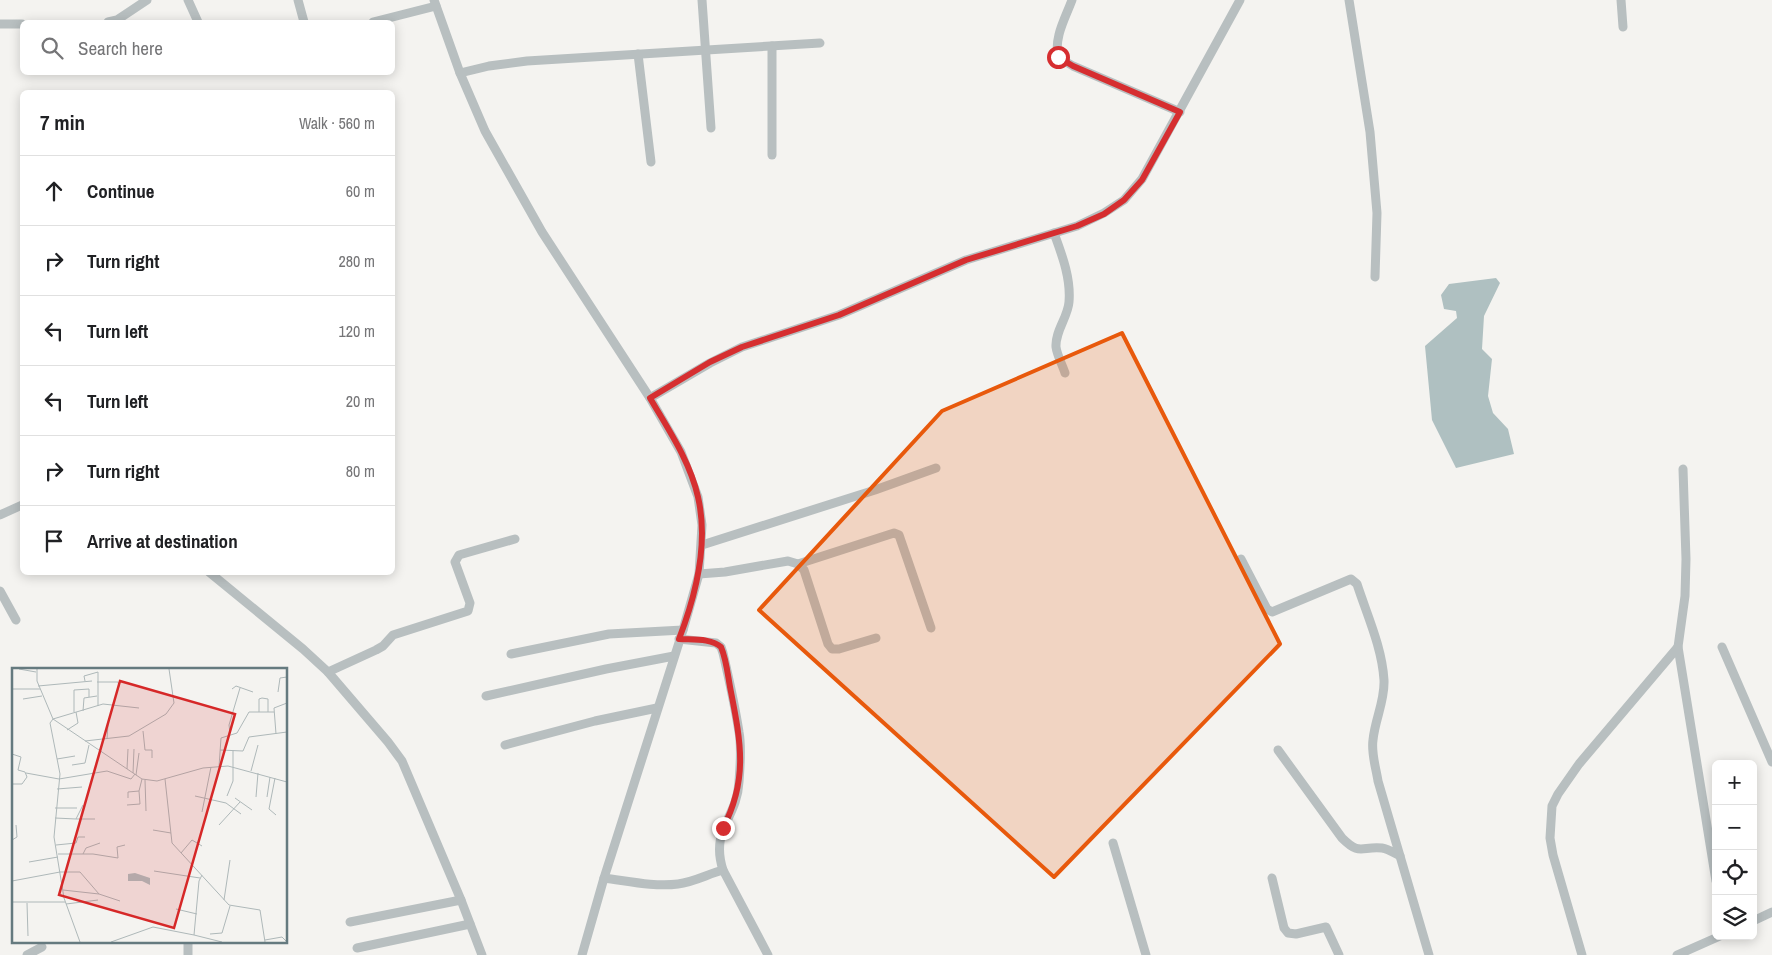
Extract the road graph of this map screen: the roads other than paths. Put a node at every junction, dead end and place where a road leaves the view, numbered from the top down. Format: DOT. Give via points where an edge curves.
graph roads {
  1 [pos="147,0"];
  2 [pos="188,0"];
  3 [pos="298,0"];
  4 [pos="702,0"];
  5 [pos="1072,0"];
  6 [pos="1240,0"];
  7 [pos="1349,0"];
  8 [pos="1622,0"];
  9 [pos="435,3"];
  10 [pos="117,20"];
  11 [pos="197,20"];
  12 [pos="303,20"];
  13 [pos="380,20"];
  14 [pos="0,24"];
  15 [pos="20,24"];
  16 [pos="1623,27"];
  17 [pos="820,43"];
  18 [pos="772,46"];
  19 [pos="706,50"];
  20 [pos="638,54"];
  21 [pos="460,73"];
  22 [pos="1180,112"];
  23 [pos="711,128"];
  24 [pos="772,155"];
  25 [pos="651,162"];
  26 [pos="1054,233"];
  27 [pos="1375,277"];
  28 [pos="1065,373"];
  29 [pos="650,398"];
  30 [pos="936,468"];
  31 [pos="1683,469"];
  32 [pos="20,506"];
  33 [pos="0,515"];
  34 [pos="515,539"];
  35 [pos="702,545"];
  36 [pos="1241,559"];
  37 [pos="798,564"];
  38 [pos="699,574"];
  39 [pos="213,575"];
  40 [pos="0,592"];
  41 [pos="16,620"];
  42 [pos="931,628"];
  43 [pos="681,634"];
  44 [pos="876,638"];
  45 [pos="1678,647"];
  46 [pos="1722,647"];
  47 [pos="511,654"];
  48 [pos="674,656"];
  49 [pos="328,672"];
  50 [pos="486,696"];
  51 [pos="657,708"];
  52 [pos="505,745"];
  53 [pos="1278,750"];
  54 [pos="1772,762"];
  55 [pos="1113,843"];
  56 [pos="1400,856"];
  57 [pos="1712,856"];
  58 [pos="723,870"];
  59 [pos="604,878"];
  60 [pos="1272,878"];
  61 [pos="461,900"];
  62 [pos="1772,912"];
  63 [pos="1757,919"];
  64 [pos="350,922"];
  65 [pos="470,924"];
  66 [pos="1712,940"];
  67 [pos="188,942"];
  68 [pos="42,947"];
  69 [pos="357,948"];
  70 [pos="27,955"];
  71 [pos="188,955"];
  72 [pos="482,955"];
  73 [pos="582,955"];
  74 [pos="768,955"];
  75 [pos="1146,955"];
  76 [pos="1339,955"];
  77 [pos="1429,955"];
  78 [pos="1582,955"];
  79 [pos="1677,955"];
  1 -- 10 [label="street"];
  2 -- 11 [label="street"];
  3 -- 12 [label="street"];
  4 -- 19 [label="street"];
  5 -- 22 [label="street" via="1058,35 1058,57"];
  6 -- 22 [label="street"];
  7 -- 27 [label="street" via="1371,141 1377,213"];
  8 -- 16 [label="street"];
  9 -- 13 [label="street"];
  9 -- 21 [label="street"];
  14 -- 15 [label="street"];
  17 -- 18 [label="street"];
  18 -- 19 [label="street"];
  18 -- 24 [label="street"];
  19 -- 20 [label="street"];
  19 -- 23 [label="street"];
  20 -- 21 [label="street" via="527,61"];
  20 -- 25 [label="street"];
  21 -- 29 [label="street" via="484,131 542,232"];
  22 -- 26 [label="street" via="1142,180 1124,200 1104,214"];
  26 -- 28 [label="street" via="1069,281 1066,317 1056,345"];
  26 -- 29 [label="street" via="966,260 839,315 742,347"];
  29 -- 35 [label="street" via="681,452 698,497"];
  30 -- 35 [label="street"];
  31 -- 45 [label="street" via="1685,596"];
  32 -- 33 [label="street"];
  34 -- 49 [label="street" via="459,555 456,559 470,603 468,611 393,635 376,650"];
  35 -- 38 [label="street"];
  36 -- 56 [label="street" via="1267,609 1272,612 1351,579 1357,584 1380,654 1384,680 1373,740 1374,760"];
  37 -- 38 [label="street" via="788,561"];
  37 -- 42 [label="street" via="894,533 899,535"];
  37 -- 44 [label="street" via="804,570 832,649"];
  38 -- 43 [label="street"];
  39 -- 49 [label="street"];
  40 -- 41 [label="street"];
  43 -- 47 [label="street" via="609,634"];
  43 -- 48 [label="street"];
  43 -- 58 [label="street" via="721,647 740,734 739,785 719,841"];
  45 -- 57 [label="street"];
  45 -- 78 [label="street" via="1579,764 1552,806 1550,838 1553,855"];
  46 -- 54 [label="street"];
  48 -- 50 [label="street"];
  48 -- 51 [label="street"];
  49 -- 61 [label="street" via="402,761"];
  51 -- 52 [label="street"];
  51 -- 59 [label="street"];
  53 -- 56 [label="street" via="1351,847 1359,850 1381,848"];
  55 -- 75 [label="street"];
  56 -- 77 [label="street"];
  58 -- 59 [label="street" via="678,884"];
  58 -- 74 [label="street"];
  59 -- 73 [label="street"];
  60 -- 76 [label="street" via="1288,933 1326,927"];
  61 -- 64 [label="street"];
  61 -- 65 [label="street"];
  62 -- 63 [label="street"];
  65 -- 69 [label="street"];
  65 -- 72 [label="street"];
  66 -- 79 [label="street"];
  67 -- 71 [label="street"];
  68 -- 70 [label="street"];
}
